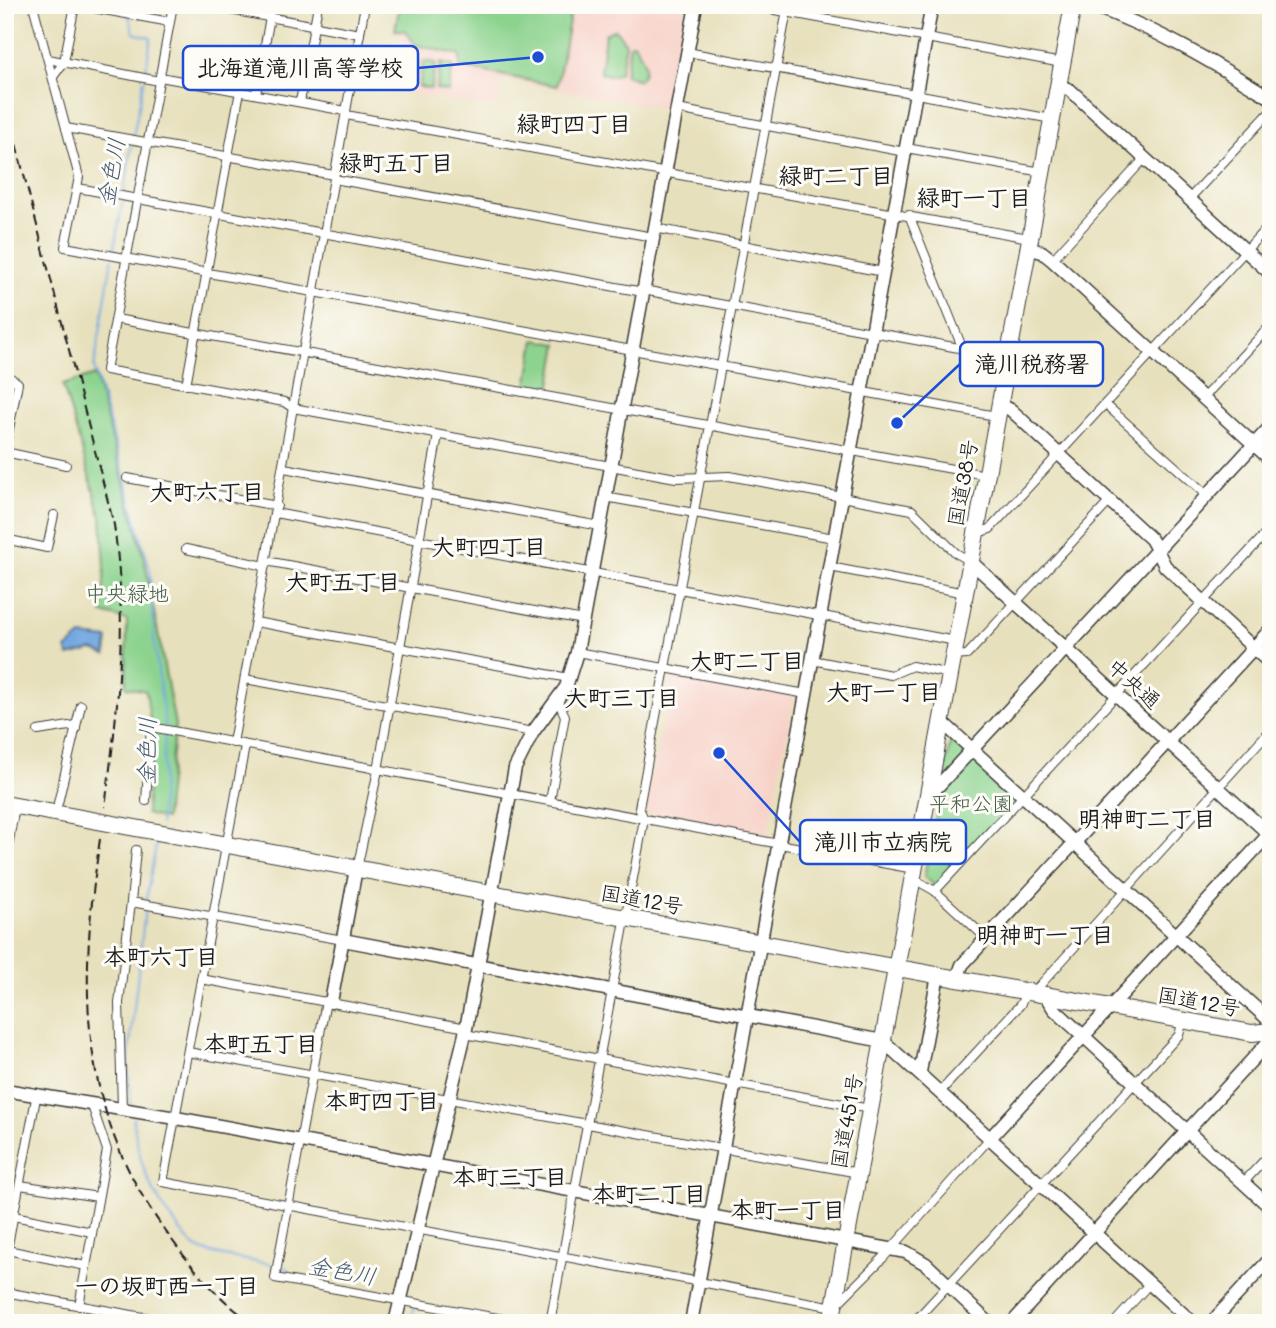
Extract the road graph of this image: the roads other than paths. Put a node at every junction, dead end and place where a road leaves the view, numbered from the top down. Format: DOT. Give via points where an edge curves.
graph roads {
  1 [pos="33,5"];
  2 [pos="76,5"];
  3 [pos="173,5"];
  4 [pos="203,5"];
  5 [pos="271,5"];
  6 [pos="318,5"];
  7 [pos="365,5"];
  8 [pos="696,5"];
  9 [pos="748,5"];
  10 [pos="932,5"];
  11 [pos="1073,5"];
  12 [pos="1096,6"];
  13 [pos="787,9"];
  14 [pos="269,17"];
  15 [pos="170,22"];
  16 [pos="314,25"];
  17 [pos="360,34"];
  18 [pos="926,38"];
  19 [pos="687,52"];
  20 [pos="48,58"];
  21 [pos="64,62"];
  22 [pos="1062,63"];
  23 [pos="777,68"];
  24 [pos="53,77"];
  25 [pos="160,79"];
  26 [pos="1058,85"];
  27 [pos="240,91"];
  28 [pos="256,94"];
  29 [pos="915,95"];
  30 [pos="1271,98"];
  31 [pos="300,102"];
  32 [pos="677,109"];
  33 [pos="1271,111"];
  34 [pos="346,113"];
  35 [pos="1052,119"];
  36 [pos="766,126"];
  37 [pos="66,128"];
  38 [pos="148,141"];
  39 [pos="905,150"];
  40 [pos="229,154"];
  41 [pos="1144,158"];
  42 [pos="665,171"];
  43 [pos="1042,172"];
  44 [pos="334,177"];
  45 [pos="754,187"];
  46 [pos="78,188"];
  47 [pos="1189,199"];
  48 [pos="137,200"];
  49 [pos="894,213"];
  50 [pos="218,215"];
  51 [pos="909,215"];
  52 [pos="1271,223"];
  53 [pos="654,232"];
  54 [pos="324,234"];
  55 [pos="1028,243"];
  56 [pos="744,246"];
  57 [pos="1245,250"];
  58 [pos="126,260"];
  59 [pos="1052,260"];
  60 [pos="883,272"];
  61 [pos="205,274"];
  62 [pos="1271,274"];
  63 [pos="643,291"];
  64 [pos="313,293"];
  65 [pos="733,306"];
  66 [pos="116,319"];
  67 [pos="1271,325"];
  68 [pos="872,331"];
  69 [pos="196,333"];
  70 [pos="962,347"];
  71 [pos="632,351"];
  72 [pos="1153,352"];
  73 [pos="302,353"];
  74 [pos="1008,357"];
  75 [pos="722,366"];
  76 [pos="5,374"];
  77 [pos="186,385"];
  78 [pos="861,392"];
  79 [pos="1203,398"];
  80 [pos="1105,404"];
  81 [pos="293,408"];
  82 [pos="998,410"];
  83 [pos="621,411"];
  84 [pos="711,424"];
  85 [pos="1271,426"];
  86 [pos="438,435"];
  87 [pos="1254,444"];
  88 [pos="851,450"];
  89 [pos="5,451"];
  90 [pos="1059,454"];
  91 [pos="1271,460"];
  92 [pos="66,465"];
  93 [pos="611,467"];
  94 [pos="284,468"];
  95 [pos="986,475"];
  96 [pos="127,478"];
  97 [pos="701,478"];
  98 [pos="428,495"];
  99 [pos="1207,495"];
  100 [pos="605,497"];
  101 [pos="842,497"];
  102 [pos="1111,500"];
  103 [pos="276,510"];
  104 [pos="694,513"];
  105 [pos="54,515"];
  106 [pos="600,526"];
  107 [pos="1271,528"];
  108 [pos="975,534"];
  109 [pos="834,538"];
  110 [pos="5,540"];
  111 [pos="419,540"];
  112 [pos="186,550"];
  113 [pos="1157,551"];
  114 [pos="970,561"];
  115 [pos="266,563"];
  116 [pos="830,567"];
  117 [pos="592,572"];
  118 [pos="411,588"];
  119 [pos="681,590"];
  120 [pos="965,593"];
  121 [pos="1203,601"];
  122 [pos="1017,602"];
  123 [pos="821,616"];
  124 [pos="583,620"];
  125 [pos="255,622"];
  126 [pos="1271,629"];
  127 [pos="400,646"];
  128 [pos="954,648"];
  129 [pos="1067,648"];
  130 [pos="1253,648"];
  131 [pos="577,652"];
  132 [pos="812,660"];
  133 [pos="1271,664"];
  134 [pos="666,669"];
  135 [pos="949,674"];
  136 [pos="569,678"];
  137 [pos="245,679"];
  138 [pos="806,694"];
  139 [pos="1118,695"];
  140 [pos="558,701"];
  141 [pos="81,705"];
  142 [pos="389,705"];
  143 [pos="941,721"];
  144 [pos="76,729"];
  145 [pos="1271,729"];
  146 [pos="38,731"];
  147 [pos="533,732"];
  148 [pos="1168,741"];
  149 [pos="233,743"];
  150 [pos="245,746"];
  151 [pos="974,749"];
  152 [pos="378,770"];
  153 [pos="1218,787"];
  154 [pos="510,794"];
  155 [pos="1025,796"];
  156 [pos="927,798"];
  157 [pos="146,801"];
  158 [pos="550,801"];
  159 [pos="58,803"];
  160 [pos="10,805"];
  161 [pos="644,819"];
  162 [pos="1270,834"];
  163 [pos="1075,842"];
  164 [pos="778,844"];
  165 [pos="225,845"];
  166 [pos="136,850"];
  167 [pos="5,864"];
  168 [pos="356,869"];
  169 [pos="913,873"];
  170 [pos="5,886"];
  171 [pos="1126,888"];
  172 [pos="935,891"];
  173 [pos="491,894"];
  174 [pos="131,902"];
  175 [pos="5,905"];
  176 [pos="213,917"];
  177 [pos="625,918"];
  178 [pos="1177,935"];
  179 [pos="987,939"];
  180 [pos="343,940"];
  181 [pos="760,943"];
  182 [pos="478,964"];
  183 [pos="896,968"];
  184 [pos="938,975"];
  185 [pos="201,979"];
  186 [pos="957,979"];
  187 [pos="612,991"];
  188 [pos="1035,993"];
  189 [pos="329,1001"];
  190 [pos="1109,1007"];
  191 [pos="747,1017"];
  192 [pos="1183,1020"];
  193 [pos="1271,1022"];
  194 [pos="466,1031"];
  195 [pos="1271,1031"];
  196 [pos="1083,1036"];
  197 [pos="1271,1039"];
  198 [pos="883,1041"];
  199 [pos="188,1052"];
  200 [pos="600,1058"];
  201 [pos="920,1072"];
  202 [pos="313,1074"];
  203 [pos="735,1083"];
  204 [pos="1134,1083"];
  205 [pos="5,1090"];
  206 [pos="940,1092"];
  207 [pos="37,1093"];
  208 [pos="451,1100"];
  209 [pos="91,1103"];
  210 [pos="122,1108"];
  211 [pos="870,1109"];
  212 [pos="176,1118"];
  213 [pos="587,1124"];
  214 [pos="1187,1132"];
  215 [pos="991,1137"];
  216 [pos="301,1141"];
  217 [pos="723,1150"];
  218 [pos="1271,1153"];
  219 [pos="435,1165"];
  220 [pos="859,1173"];
  221 [pos="1243,1183"];
  222 [pos="1041,1184"];
  223 [pos="20,1185"];
  224 [pos="575,1190"];
  225 [pos="98,1197"];
  226 [pos="289,1205"];
  227 [pos="1271,1208"];
  228 [pos="13,1216"];
  229 [pos="710,1216"];
  230 [pos="419,1230"];
  231 [pos="92,1231"];
  232 [pos="1094,1233"];
  233 [pos="846,1241"];
  234 [pos="889,1248"];
  235 [pos="7,1250"];
  236 [pos="563,1258"];
  237 [pos="1271,1258"];
  238 [pos="5,1260"];
  239 [pos="86,1266"];
  240 [pos="699,1282"];
  241 [pos="1150,1283"];
  242 [pos="948,1285"];
  243 [pos="5,1292"];
  244 [pos="401,1300"];
  245 [pos="79,1306"];
  246 [pos="832,1315"];
  247 [pos="176,1323"];
  248 [pos="395,1323"];
  249 [pos="526,1323"];
  250 [pos="550,1323"];
  251 [pos="691,1323"];
  252 [pos="913,1323"];
  253 [pos="989,1323"];
  254 [pos="1012,1323"];
  255 [pos="1114,1323"];
  256 [pos="1193,1323"];
  257 [pos="1211,1323"];
  1 -- 20 [label="street"];
  2 -- 15 [label="street"];
  2 -- 21 [label="street"];
  3 -- 15 [label="street"];
  4 -- 14 [label="street"];
  5 -- 14 [label="street"];
  6 -- 16 [label="street"];
  7 -- 17 [label="street"];
  8 -- 19 [label="street"];
  9 -- 13 [label="street"];
  10 -- 18 [label="street"];
  11 -- 22 [label="highway, 国道38号"];
  12 -- 30 [label="street" via="1219,65"];
  13 -- 18 [label="street"];
  13 -- 23 [label="street"];
  14 -- 16 [label="street"];
  14 -- 28 [label="street"];
  15 -- 25 [label="street"];
  16 -- 17 [label="street"];
  16 -- 31 [label="street"];
  17 -- 34 [label="street"];
  18 -- 22 [label="street"];
  18 -- 29 [label="street"];
  19 -- 23 [label="street"];
  19 -- 32 [label="street"];
  20 -- 21 [label="street"];
  20 -- 24 [label="street"];
  21 -- 24 [label="street"];
  21 -- 25 [label="street"];
  22 -- 26 [label="highway, 国道38号"];
  23 -- 29 [label="street"];
  23 -- 36 [label="street"];
  24 -- 37 [label="street"];
  25 -- 27 [label="street"];
  25 -- 38 [label="street"];
  26 -- 35 [label="highway, 国道38号"];
  26 -- 41 [label="street" via="1070,90"];
  27 -- 28 [label="street"];
  27 -- 40 [label="street"];
  28 -- 31 [label="street"];
  29 -- 35 [label="street"];
  29 -- 39 [label="street"];
  31 -- 34 [label="street"];
  32 -- 36 [label="street"];
  32 -- 42 [label="street"];
  33 -- 47 [label="street"];
  34 -- 42 [label="street"];
  34 -- 44 [label="street"];
  35 -- 43 [label="highway, 国道38号"];
  36 -- 39 [label="street"];
  36 -- 45 [label="street"];
  37 -- 38 [label="street"];
  37 -- 46 [label="street"];
  38 -- 40 [label="street"];
  38 -- 48 [label="street"];
  39 -- 43 [label="street"];
  39 -- 49 [label="street"];
  40 -- 44 [label="street"];
  40 -- 50 [label="street"];
  41 -- 47 [label="street"];
  41 -- 59 [label="street"];
  42 -- 45 [label="street"];
  42 -- 53 [label="street"];
  43 -- 55 [label="highway, 国道38号"];
  44 -- 53 [label="street"];
  44 -- 54 [label="street"];
  45 -- 49 [label="street"];
  45 -- 56 [label="street"];
  46 -- 48 [label="street"];
  46 -- 58 [label="street" via="65,247"];
  47 -- 57 [label="street"];
  48 -- 50 [label="street"];
  48 -- 58 [label="street"];
  49 -- 51 [label="street"];
  49 -- 60 [label="street"];
  50 -- 54 [label="street"];
  50 -- 61 [label="street"];
  51 -- 55 [label="street"];
  51 -- 70 [label="street"];
  52 -- 57 [label="street"];
  53 -- 56 [label="street"];
  53 -- 63 [label="street"];
  54 -- 63 [label="street"];
  54 -- 64 [label="street"];
  55 -- 59 [label="street"];
  55 -- 74 [label="highway, 国道38号"];
  56 -- 60 [label="street"];
  56 -- 65 [label="street"];
  57 -- 62 [label="street"];
  57 -- 72 [label="street"];
  58 -- 61 [label="street"];
  58 -- 66 [label="street"];
  59 -- 72 [label="street"];
  60 -- 68 [label="street"];
  61 -- 64 [label="street"];
  61 -- 69 [label="street"];
  63 -- 65 [label="street"];
  63 -- 71 [label="street"];
  64 -- 71 [label="street"];
  64 -- 73 [label="street"];
  65 -- 68 [label="street"];
  65 -- 75 [label="street"];
  66 -- 69 [label="street"];
  66 -- 77 [label="street" via="106,370"];
  67 -- 79 [label="street"];
  68 -- 70 [label="street"];
  68 -- 78 [label="street"];
  69 -- 73 [label="street"];
  69 -- 77 [label="street"];
  70 -- 74 [label="street"];
  71 -- 75 [label="street"];
  71 -- 83 [label="street"];
  72 -- 79 [label="street"];
  72 -- 80 [label="street"];
  73 -- 81 [label="street"];
  73 -- 83 [label="street"];
  74 -- 82 [label="highway, 国道38号"];
  75 -- 78 [label="street"];
  75 -- 84 [label="street"];
  76 -- 89 [label="street" via="18,383"];
  77 -- 81 [label="street" via="284,402"];
  78 -- 82 [label="street"];
  78 -- 88 [label="street"];
  79 -- 87 [label="street"];
  80 -- 90 [label="street"];
  80 -- 99 [label="street"];
  81 -- 86 [label="street"];
  81 -- 94 [label="street"];
  82 -- 90 [label="street" via="1011,410"];
  82 -- 95 [label="highway, 国道38号"];
  83 -- 84 [label="street"];
  83 -- 93 [label="street"];
  84 -- 88 [label="street"];
  84 -- 97 [label="street"];
  85 -- 87 [label="street"];
  86 -- 93 [label="street"];
  86 -- 98 [label="street"];
  87 -- 91 [label="street"];
  87 -- 99 [label="street"];
  88 -- 95 [label="street"];
  88 -- 101 [label="street"];
  89 -- 92 [label="street"];
  90 -- 102 [label="street"];
  90 -- 108 [label="street" via="990,529"];
  93 -- 97 [label="street"];
  93 -- 100 [label="street"];
  94 -- 98 [label="street"];
  94 -- 103 [label="street"];
  95 -- 108 [label="highway, 国道38号"];
  96 -- 103 [label="street"];
  97 -- 101 [label="street" via="729,476"];
  97 -- 104 [label="street"];
  98 -- 106 [label="street"];
  98 -- 111 [label="street"];
  99 -- 113 [label="street"];
  100 -- 104 [label="street"];
  100 -- 106 [label="street"];
  101 -- 109 [label="street"];
  101 -- 114 [label="street" via="912,510"];
  102 -- 113 [label="street" via="1151,539"];
  102 -- 122 [label="street"];
  103 -- 111 [label="street"];
  103 -- 115 [label="street"];
  104 -- 109 [label="street"];
  104 -- 119 [label="street"];
  105 -- 110 [label="street" via="47,548"];
  106 -- 117 [label="street"];
  107 -- 121 [label="street"];
  108 -- 114 [label="highway, 国道38号"];
  109 -- 116 [label="street"];
  111 -- 117 [label="street"];
  111 -- 118 [label="street"];
  112 -- 115 [label="street"];
  113 -- 121 [label="street" via="1165,566"];
  113 -- 129 [label="street"];
  114 -- 120 [label="highway, 国道38号"];
  114 -- 122 [label="street, 中央通"];
  115 -- 118 [label="street"];
  115 -- 125 [label="street"];
  116 -- 120 [label="street"];
  116 -- 123 [label="street"];
  117 -- 119 [label="street"];
  117 -- 124 [label="street"];
  118 -- 124 [label="street"];
  118 -- 127 [label="street"];
  119 -- 123 [label="street"];
  119 -- 134 [label="street"];
  120 -- 128 [label="highway, 国道38号"];
  121 -- 130 [label="street"];
  121 -- 139 [label="street"];
  122 -- 128 [label="street" via="967,655"];
  122 -- 129 [label="street, 中央通"];
  123 -- 128 [label="street"];
  123 -- 132 [label="street"];
  124 -- 131 [label="street"];
  125 -- 127 [label="street"];
  125 -- 137 [label="street"];
  126 -- 130 [label="street"];
  127 -- 136 [label="street"];
  127 -- 142 [label="street"];
  128 -- 135 [label="highway, 国道38号"];
  129 -- 139 [label="street, 中央通"];
  129 -- 151 [label="street"];
  130 -- 133 [label="street"];
  130 -- 148 [label="street"];
  131 -- 134 [label="street"];
  131 -- 136 [label="street"];
  132 -- 135 [label="street" via="891,675 912,666"];
  132 -- 138 [label="street"];
  134 -- 138 [label="street"];
  134 -- 161 [label="street" via="639,808"];
  135 -- 143 [label="highway, 国道38号"];
  136 -- 140 [label="street"];
  137 -- 142 [label="street"];
  137 -- 149 [label="street"];
  138 -- 164 [label="street"];
  139 -- 148 [label="street, 中央通"];
  139 -- 155 [label="street"];
  140 -- 147 [label="street"];
  140 -- 158 [label="street" via="565,716"];
  141 -- 144 [label="street"];
  142 -- 147 [label="street"];
  142 -- 152 [label="street"];
  143 -- 151 [label="street"];
  143 -- 156 [label="highway, 国道38号"];
  144 -- 146 [label="street"];
  144 -- 159 [label="street"];
  145 -- 153 [label="street"];
  147 -- 154 [label="street" via="515,768"];
  148 -- 153 [label="street, 中央通"];
  148 -- 163 [label="street"];
  149 -- 150 [label="street"];
  149 -- 157 [label="street" via="151,727"];
  150 -- 152 [label="street"];
  150 -- 165 [label="street"];
  151 -- 155 [label="street"];
  151 -- 156 [label="street"];
  152 -- 154 [label="street"];
  152 -- 168 [label="street"];
  153 -- 162 [label="street, 中央通"];
  153 -- 171 [label="street"];
  154 -- 158 [label="street"];
  154 -- 173 [label="street"];
  155 -- 163 [label="street"];
  155 -- 172 [label="street"];
  156 -- 169 [label="highway, 国道38号"];
  158 -- 161 [label="street"];
  160 -- 165 [label="highway, 国道12号"];
  160 -- 167 [label="street"];
  161 -- 164 [label="street"];
  161 -- 177 [label="street"];
  162 -- 178 [label="street"];
  163 -- 171 [label="street"];
  163 -- 179 [label="street"];
  164 -- 169 [label="street"];
  164 -- 181 [label="street"];
  165 -- 168 [label="highway, 国道12号"];
  165 -- 176 [label="street"];
  166 -- 174 [label="street"];
  168 -- 173 [label="highway, 国道12号"];
  168 -- 180 [label="street"];
  169 -- 172 [label="street"];
  169 -- 183 [label="highway, 国道38号"];
  170 -- 175 [label="street"];
  171 -- 178 [label="street"];
  171 -- 188 [label="street"];
  172 -- 179 [label="street"];
  173 -- 177 [label="highway, 国道12号"];
  173 -- 182 [label="street"];
  174 -- 176 [label="street"];
  174 -- 210 [label="street" via="119,1003"];
  176 -- 180 [label="street"];
  176 -- 185 [label="street"];
  177 -- 181 [label="highway, 国道12号"];
  177 -- 187 [label="street"];
  178 -- 190 [label="street"];
  178 -- 193 [label="street"];
  179 -- 186 [label="street" via="962,965"];
  180 -- 182 [label="street"];
  180 -- 189 [label="street"];
  181 -- 183 [label="highway, 国道12号"];
  181 -- 191 [label="street"];
  182 -- 187 [label="street"];
  182 -- 194 [label="street"];
  183 -- 184 [label="highway, 国道12号"];
  183 -- 198 [label="highway, 国道451号"];
  184 -- 186 [label="highway, 国道12号"];
  184 -- 201 [label="street"];
  185 -- 189 [label="street"];
  185 -- 199 [label="street"];
  186 -- 188 [label="highway, 国道12号"];
  187 -- 191 [label="street"];
  187 -- 200 [label="street"];
  188 -- 190 [label="highway, 国道12号"];
  188 -- 196 [label="street"];
  188 -- 206 [label="street"];
  189 -- 194 [label="street"];
  189 -- 202 [label="street"];
  190 -- 192 [label="highway, 国道12号"];
  190 -- 196 [label="street"];
  191 -- 198 [label="street"];
  191 -- 203 [label="street"];
  192 -- 195 [label="highway, 国道12号" via="1252,1033"];
  192 -- 204 [label="street" via="1179,1035"];
  194 -- 200 [label="street"];
  194 -- 208 [label="street"];
  196 -- 204 [label="street"];
  196 -- 215 [label="street"];
  197 -- 214 [label="street"];
  198 -- 201 [label="street"];
  198 -- 211 [label="highway, 国道451号"];
  199 -- 202 [label="street"];
  199 -- 212 [label="street"];
  200 -- 203 [label="street"];
  200 -- 213 [label="street"];
  201 -- 206 [label="street"];
  202 -- 208 [label="street"];
  202 -- 216 [label="street"];
  203 -- 211 [label="street"];
  203 -- 217 [label="street"];
  204 -- 214 [label="street"];
  204 -- 222 [label="street"];
  205 -- 207 [label="street"];
  206 -- 215 [label="street"];
  207 -- 209 [label="street"];
  207 -- 223 [label="street"];
  208 -- 213 [label="street"];
  208 -- 219 [label="street"];
  209 -- 210 [label="street"];
  209 -- 225 [label="street" via="107,1150"];
  210 -- 212 [label="street"];
  211 -- 220 [label="highway, 国道451号"];
  212 -- 216 [label="street"];
  212 -- 226 [label="street" via="163,1182"];
  213 -- 217 [label="street"];
  213 -- 224 [label="street"];
  214 -- 221 [label="street"];
  214 -- 232 [label="street"];
  215 -- 222 [label="street"];
  215 -- 234 [label="street"];
  216 -- 219 [label="street"];
  216 -- 226 [label="street"];
  217 -- 220 [label="street"];
  217 -- 229 [label="street"];
  218 -- 221 [label="street"];
  219 -- 224 [label="street"];
  219 -- 230 [label="street"];
  220 -- 233 [label="highway, 国道451号"];
  221 -- 227 [label="street"];
  222 -- 232 [label="street"];
  222 -- 242 [label="street"];
  223 -- 225 [label="street"];
  223 -- 228 [label="street"];
  224 -- 229 [label="street"];
  224 -- 236 [label="street"];
  225 -- 231 [label="street"];
  226 -- 230 [label="street"];
  226 -- 244 [label="street" via="275,1279"];
  228 -- 231 [label="street"];
  228 -- 235 [label="street"];
  229 -- 233 [label="street"];
  229 -- 240 [label="street"];
  230 -- 236 [label="street"];
  230 -- 244 [label="street"];
  231 -- 239 [label="street"];
  232 -- 241 [label="street"];
  232 -- 254 [label="street"];
  233 -- 234 [label="street"];
  233 -- 246 [label="highway, 国道451号"];
  234 -- 242 [label="street" via="917,1257"];
  234 -- 246 [label="street"];
  235 -- 238 [label="street"];
  235 -- 239 [label="street"];
  236 -- 240 [label="street"];
  236 -- 250 [label="street"];
  237 -- 257 [label="street"];
  239 -- 245 [label="street"];
  240 -- 246 [label="street"];
  240 -- 251 [label="street"];
  241 -- 255 [label="street"];
  241 -- 256 [label="street"];
  242 -- 252 [label="street"];
  242 -- 253 [label="street"];
  243 -- 245 [label="street"];
  244 -- 248 [label="street"];
  244 -- 249 [label="street"];
  245 -- 247 [label="street"];
}
